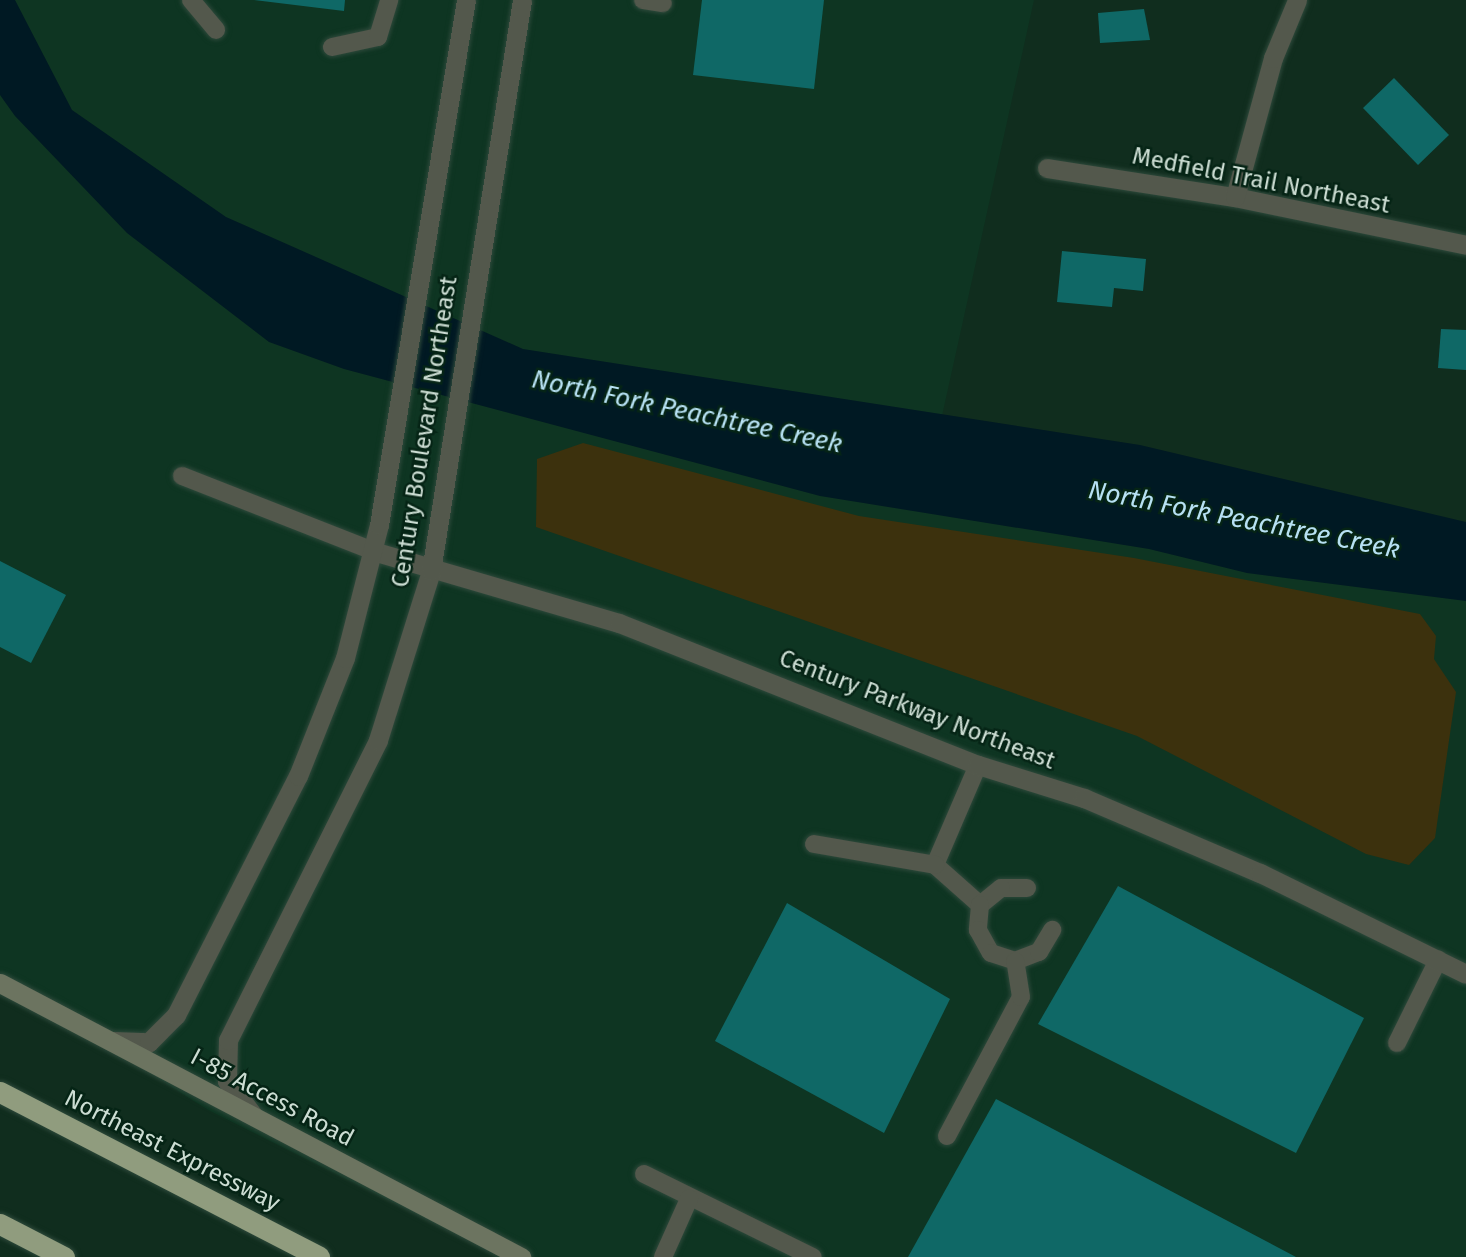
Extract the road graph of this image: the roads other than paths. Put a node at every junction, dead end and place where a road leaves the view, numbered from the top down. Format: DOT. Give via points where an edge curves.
graph roads {
  1 [pos="191,0"];
  2 [pos="389,0"];
  3 [pos="466,0"];
  4 [pos="522,0"];
  5 [pos="643,0"];
  6 [pos="1297,0"];
  7 [pos="663,3"];
  8 [pos="216,30"];
  9 [pos="332,47"];
  10 [pos="1047,168"];
  11 [pos="1235,197"];
  12 [pos="1466,245"];
  13 [pos="182,476"];
  14 [pos="373,551"];
  15 [pos="431,571"];
  16 [pos="978,765"];
  17 [pos="814,844"];
  18 [pos="935,865"];
  19 [pos="1027,888"];
  20 [pos="980,905"];
  21 [pos="1052,930"];
  22 [pos="1438,960"];
  23 [pos="1015,961"];
  24 [pos="1466,974"];
  25 [pos="0,983"];
  26 [pos="112,1041"];
  27 [pos="1397,1043"];
  28 [pos="0,1092"];
  29 [pos="254,1116"];
  30 [pos="947,1136"];
  31 [pos="644,1174"];
  32 [pos="689,1199"];
  33 [pos="0,1224"];
  34 [pos="808,1256"];
  35 [pos="64,1257"];
  36 [pos="319,1257"];
  37 [pos="521,1257"];
  38 [pos="663,1257"];
  1 -- 8 [label="lane"];
  2 -- 9 [label="lane" via="378,37"];
  3 -- 14 [label="street, Century Boulevard Northeast"];
  4 -- 15 [label="street, Century Boulevard Northeast"];
  5 -- 7 [label="lane"];
  6 -- 11 [label="street" via="1273,58"];
  10 -- 11 [label="street, Medfield Trail Northeast"];
  11 -- 12 [label="street, Medfield Trail Northeast"];
  13 -- 14 [label="lane"];
  14 -- 15 [label="street, Century Parkway Northeast"];
  14 -- 26 [label="street, Century Boulevard Northeast" via="345,658 315,738 176,1016 149,1042"];
  15 -- 16 [label="street, Century Parkway Northeast" via="629,627"];
  15 -- 29 [label="street, Century Boulevard Northeast" via="368,762 228,1040 227,1081"];
  16 -- 18 [label="lane"];
  16 -- 22 [label="street, Century Parkway Northeast" via="1164,831"];
  17 -- 18 [label="lane"];
  18 -- 20 [label="lane"];
  19 -- 20 [label="lane" via="1001,888"];
  20 -- 23 [label="lane" via="978,930 991,953"];
  21 -- 23 [label="lane" via="1039,952"];
  22 -- 24 [label="street, Century Parkway Northeast"];
  22 -- 27 [label="lane"];
  23 -- 30 [label="lane" via="1021,997"];
  25 -- 26 [label="main road, I-85 Access Road"];
  26 -- 29 [label="main road, I-85 Access Road"];
  28 -- 36 [label="highway, Northeast Expressway"];
  29 -- 37 [label="main road, I-85 Access Road"];
  31 -- 32 [label="lane"];
  32 -- 34 [label="lane"];
  32 -- 38 [label="lane"];
  33 -- 35 [label="highway"];
}
